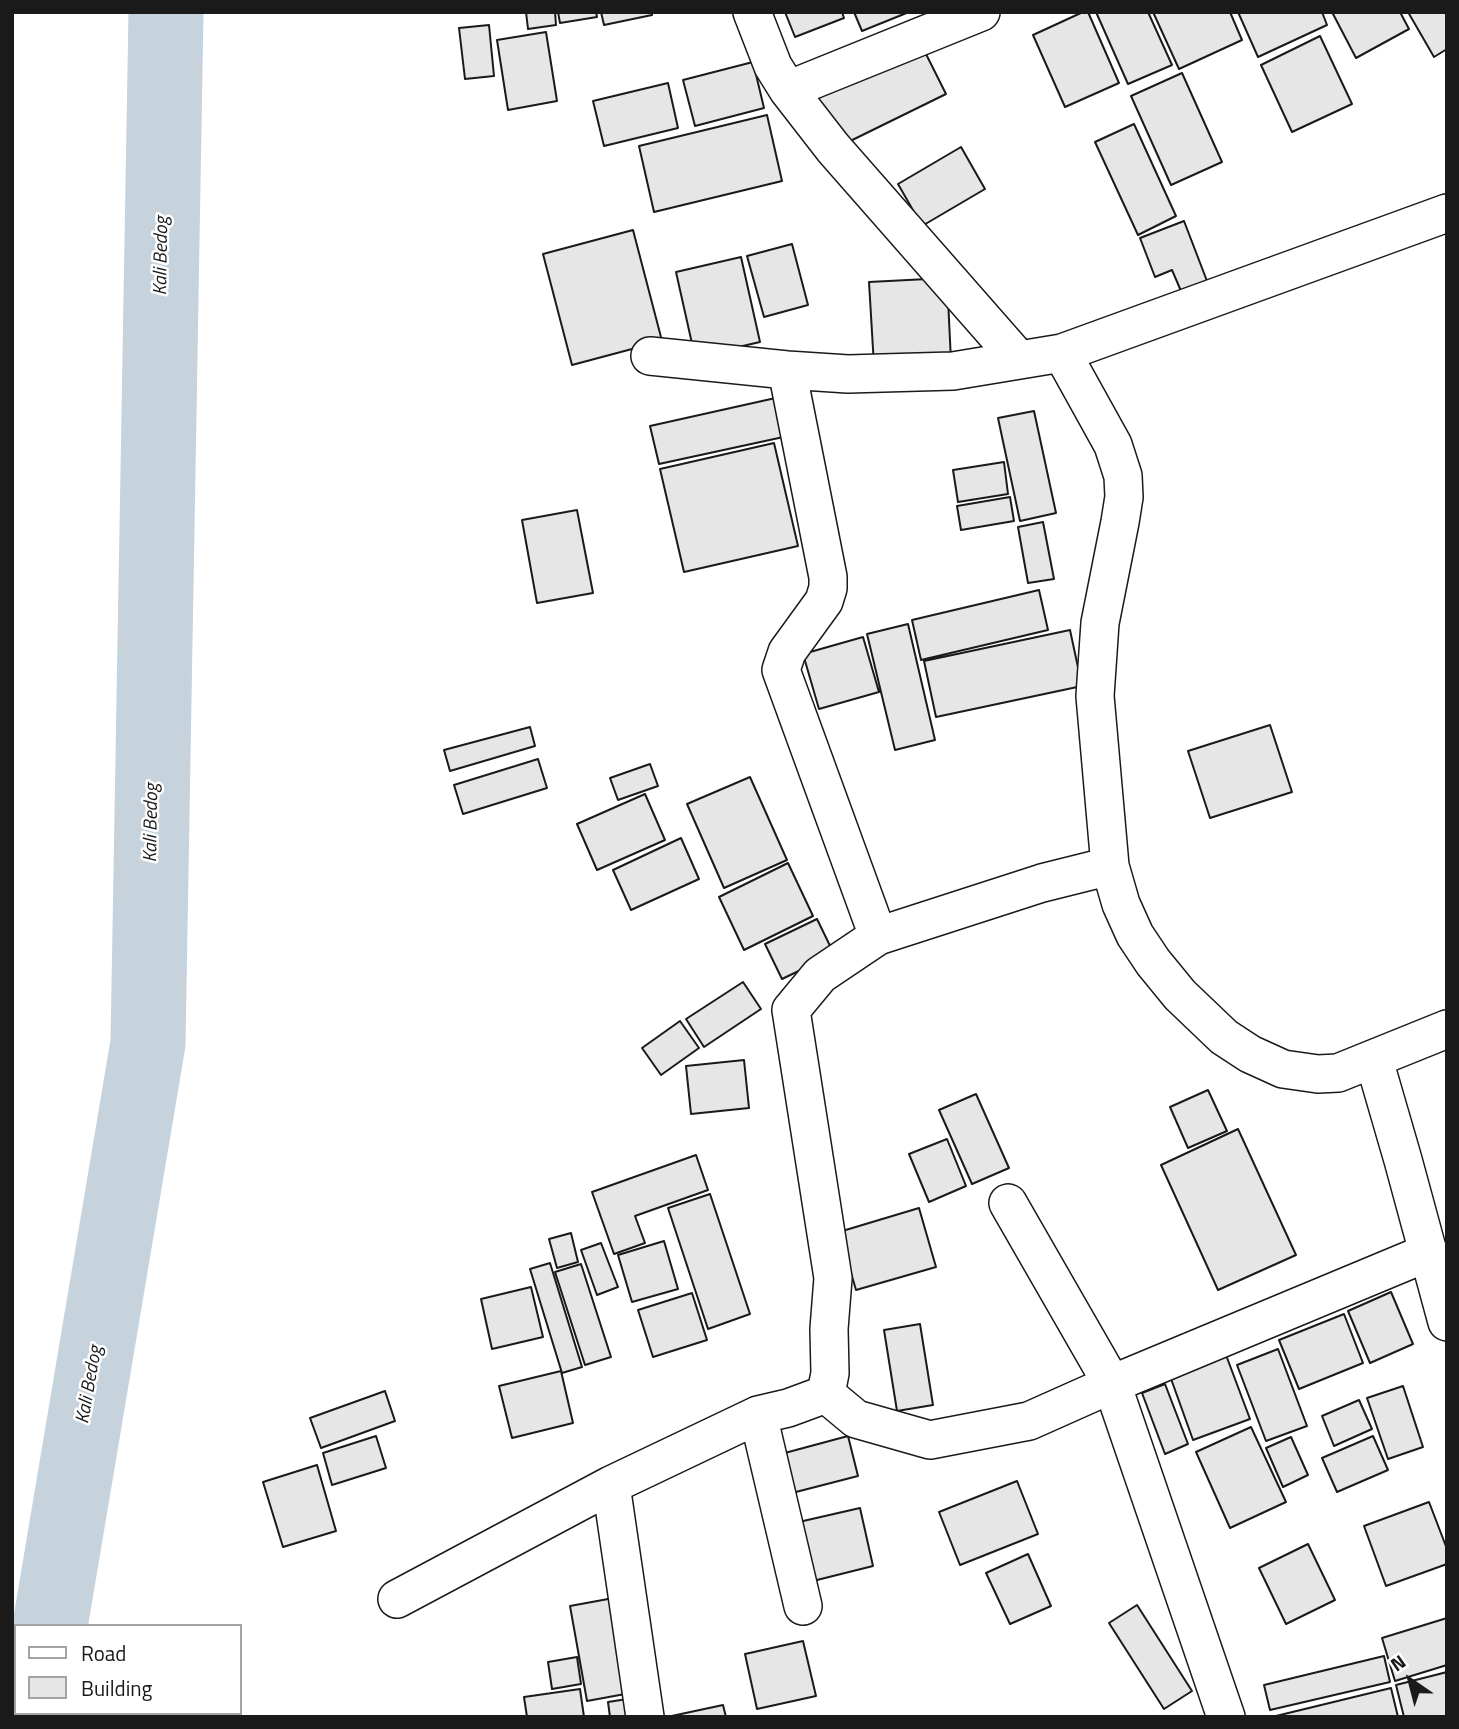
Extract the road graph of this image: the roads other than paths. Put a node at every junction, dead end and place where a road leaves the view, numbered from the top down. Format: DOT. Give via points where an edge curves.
graph roads {
  1 [pos="752,12"];
  2 [pos="981,12"];
  3 [pos="788,90"];
  4 [pos="1447,213"];
  5 [pos="1062,353"];
  6 [pos="650,356"];
  7 [pos="1019,360"];
  8 [pos="787,370"];
  9 [pos="1110,866"];
  10 [pos="878,936"];
  11 [pos="1447,1029"];
  12 [pos="1374,1060"];
  13 [pos="1008,1203"];
  14 [pos="1429,1252"];
  15 [pos="1445,1310"];
  16 [pos="1112,1384"];
  17 [pos="825,1394"];
  18 [pos="758,1415"];
  19 [pos="611,1485"];
  20 [pos="397,1599"];
  21 [pos="803,1606"];
  22 [pos="645,1717"];
  23 [pos="1226,1717"];
  1 -- 3 [label="street" via="773,66"];
  2 -- 3 [label="street"];
  3 -- 7 [label="street" via="833,148"];
  4 -- 5 [label="street"];
  5 -- 7 [label="street"];
  5 -- 9 [label="street" via="1113,445 1123,476 1124,497 1100,623 1096,696"];
  6 -- 8 [label="street"];
  7 -- 8 [label="street" via="953,371 848,374"];
  8 -- 10 [label="street" via="828,588 824,601 787,652 781,670"];
  9 -- 10 [label="street"];
  9 -- 12 [label="street" via="1121,904 1153,962 1180,995 1230,1041 1250,1055 1299,1072 1338,1073"];
  10 -- 17 [label="street" via="820,975 790,1010 833,1278 830,1373"];
  11 -- 12 [label="street"];
  12 -- 14 [label="street"];
  13 -- 16 [label="street"];
  14 -- 15 [label="street"];
  14 -- 16 [label="street"];
  16 -- 17 [label="street" via="1029,1421 930,1440 856,1419"];
  16 -- 23 [label="street"];
  17 -- 18 [label="street"];
  18 -- 19 [label="street"];
  18 -- 21 [label="street"];
  19 -- 20 [label="street"];
  19 -- 22 [label="street"];
}
